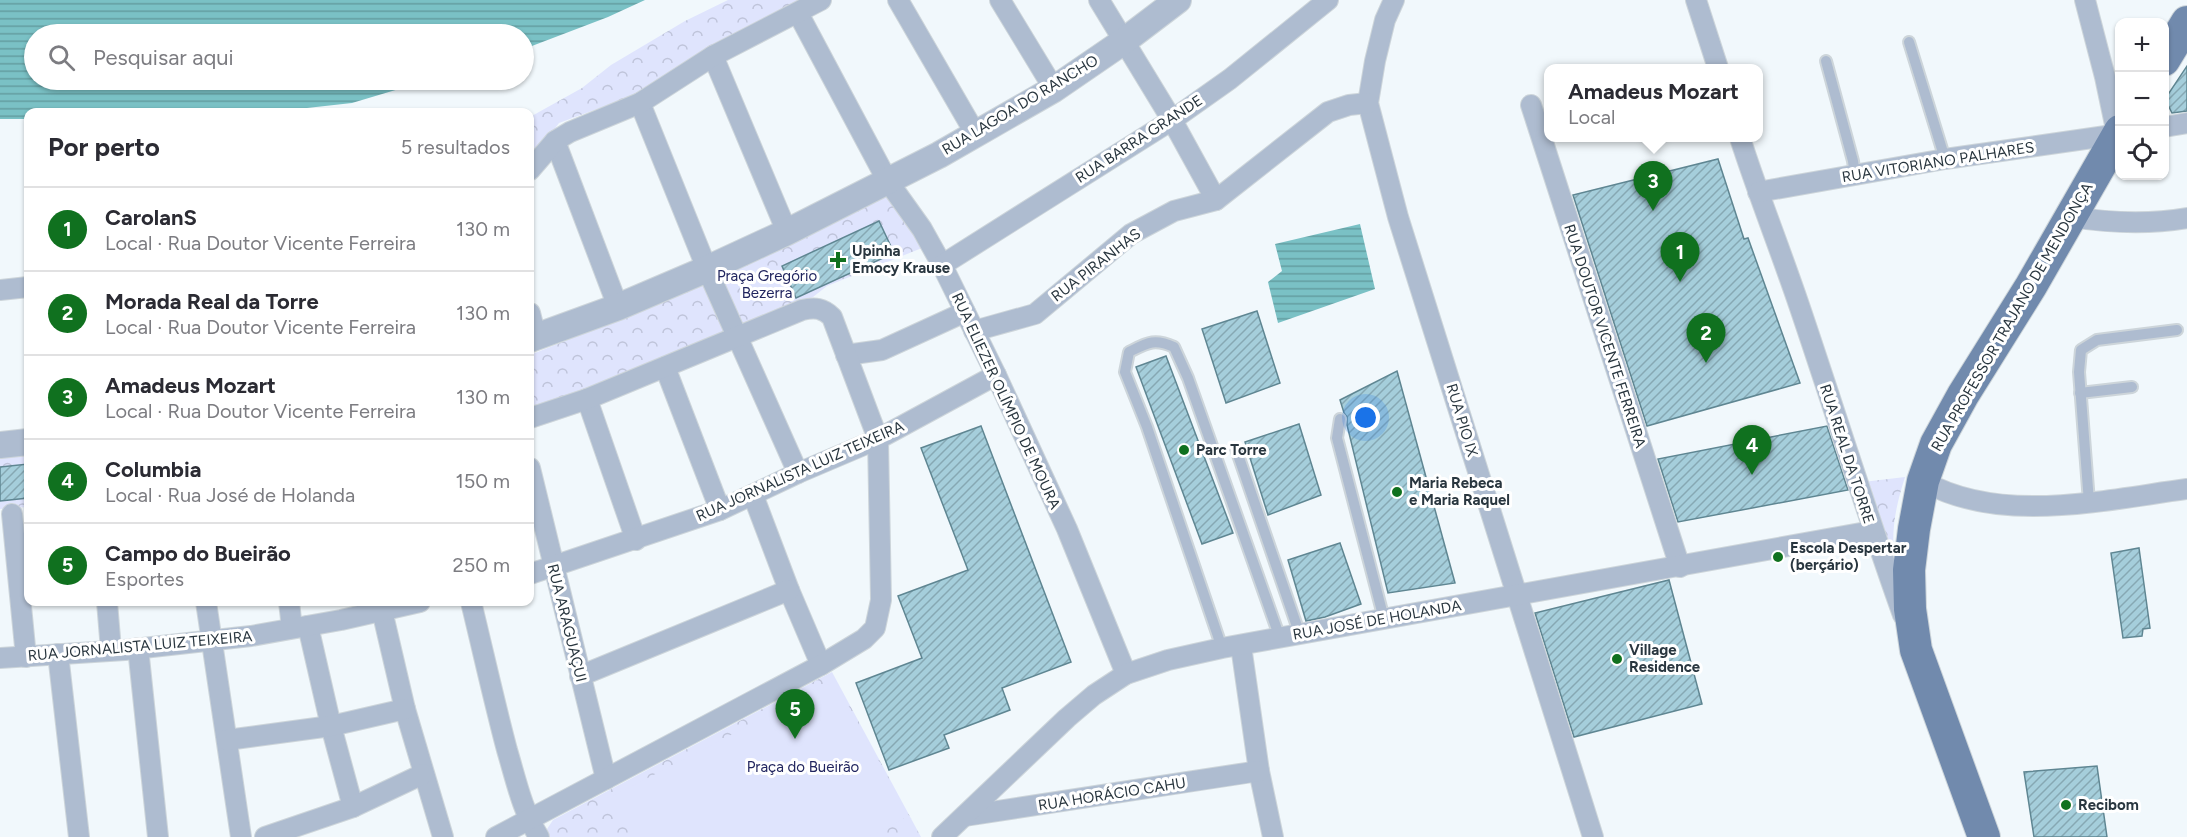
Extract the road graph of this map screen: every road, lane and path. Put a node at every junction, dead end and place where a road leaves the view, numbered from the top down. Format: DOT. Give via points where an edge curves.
graph roads {
  1 [pos="821,0"];
  2 [pos="898,0"];
  3 [pos="1000,0"];
  4 [pos="1099,0"];
  5 [pos="1178,0"];
  6 [pos="1328,0"];
  7 [pos="1394,0"];
  8 [pos="1696,0"];
  9 [pos="2085,0"];
  10 [pos="798,13"];
  11 [pos="2187,22"];
  12 [pos="1124,41"];
  13 [pos="1909,42"];
  14 [pos="2169,52"];
  15 [pos="713,56"];
  16 [pos="1826,61"];
  17 [pos="1716,64"];
  18 [pos="2112,79"];
  19 [pos="1054,88"];
  20 [pos="640,103"];
  21 [pos="1368,103"];
  22 [pos="1531,105"];
  23 [pos="1172,120"];
  24 [pos="2187,123"];
  25 [pos="2118,126"];
  26 [pos="2169,126"];
  27 [pos="975,133"];
  28 [pos="2115,134"];
  29 [pos="2115,140"];
  30 [pos="555,141"];
  31 [pos="1741,142"];
  32 [pos="1945,159"];
  33 [pos="534,165"];
  34 [pos="1855,175"];
  35 [pos="887,180"];
  36 [pos="1758,192"];
  37 [pos="1216,200"];
  38 [pos="2071,217"];
  39 [pos="2187,218"];
  40 [pos="787,232"];
  41 [pos="942,265"];
  42 [pos="707,269"];
  43 [pos="24,287"];
  44 [pos="0,290"];
  45 [pos="618,307"];
  46 [pos="965,312"];
  47 [pos="534,329"];
  48 [pos="2177,330"];
  49 [pos="974,331"];
  50 [pos="737,337"];
  51 [pos="846,355"];
  52 [pos="665,367"];
  53 [pos="996,375"];
  54 [pos="2132,387"];
  55 [pos="2080,393"];
  56 [pos="587,399"];
  57 [pos="534,417"];
  58 [pos="1340,419"];
  59 [pos="878,439"];
  60 [pos="24,442"];
  61 [pos="0,445"];
  62 [pos="1236,449"];
  63 [pos="798,473"];
  64 [pos="1923,481"];
  65 [pos="534,485"];
  66 [pos="2187,489"];
  67 [pos="753,495"];
  68 [pos="2089,502"];
  69 [pos="720,510"];
  70 [pos="14,513"];
  71 [pos="1872,531"];
  72 [pos="636,540"];
  73 [pos="553,567"];
  74 [pos="1680,567"];
  75 [pos="534,573"];
  76 [pos="789,590"];
  77 [pos="1516,595"];
  78 [pos="107,606"];
  79 [pos="207,606"];
  80 [pos="291,606"];
  81 [pos="381,606"];
  82 [pos="472,606"];
  83 [pos="1384,619"];
  84 [pos="300,627"];
  85 [pos="1300,635"];
  86 [pos="1280,638"];
  87 [pos="213,640"];
  88 [pos="1232,647"];
  89 [pos="138,648"];
  90 [pos="111,650"];
  91 [pos="1916,651"];
  92 [pos="58,654"];
  93 [pos="27,657"];
  94 [pos="0,658"];
  95 [pos="821,665"];
  96 [pos="1126,674"];
  97 [pos="580,676"];
  98 [pos="405,709"];
  99 [pos="331,726"];
  100 [pos="227,740"];
  101 [pos="1260,771"];
  102 [pos="423,774"];
  103 [pos="606,779"];
  104 [pos="353,807"];
  105 [pos="965,816"];
  106 [pos="528,819"];
  107 [pos="79,837"];
  108 [pos="158,837"];
  109 [pos="241,837"];
  110 [pos="265,837"];
  111 [pos="443,837"];
  112 [pos="496,837"];
  113 [pos="539,837"];
  114 [pos="942,837"];
  115 [pos="1273,837"];
  116 [pos="1593,837"];
  117 [pos="1983,837"];
  1 -- 10 [label="street"];
  2 -- 27 [label="street"];
  3 -- 19 [label="street"];
  4 -- 12 [label="street"];
  5 -- 12 [label="street, RUA LAGOA DO RANCHO"];
  6 -- 23 [label="street, RUA BARRA GRANDE"];
  7 -- 21 [label="street, RUA PIO IX" via="1375,61"];
  8 -- 17 [label="street"];
  9 -- 18 [label="street"];
  10 -- 15 [label="street"];
  10 -- 35 [label="street, RUA ELIEZER OLÍMPIO DE MOURA"];
  11 -- 14 [label="main road"];
  12 -- 19 [label="street, RUA LAGOA DO RANCHO"];
  12 -- 23 [label="street"];
  13 -- 32 [label="lane"];
  15 -- 20 [label="street"];
  15 -- 40 [label="street"];
  16 -- 34 [label="lane"];
  18 -- 25 [label="street"];
  19 -- 27 [label="street, RUA LAGOA DO RANCHO"];
  20 -- 30 [label="street"];
  20 -- 42 [label="street"];
  21 -- 37 [label="street, RUA PIRANHAS" via="1328,112"];
  21 -- 77 [label="street, RUA PIO IX" via="1398,217"];
  22 -- 74 [label="street, RUA DOUTOR VICENTE FERREIRA"];
  23 -- 37 [label="street"];
  23 -- 41 [label="street, RUA BARRA GRANDE"];
  24 -- 26 [label="street"];
  27 -- 35 [label="street, RUA LAGOA DO RANCHO"];
  28 -- 32 [label="street, RUA VITORIANO PALHARES"];
  29 -- 38 [label="main road, RUA PROFESSOR TRAJANO DE MENDONÇA"];
  30 -- 33 [label="street"];
  30 -- 45 [label="street"];
  31 -- 36 [label="street, RUA REAL DA TORRE"];
  32 -- 34 [label="street, RUA VITORIANO PALHARES"];
  34 -- 36 [label="street, RUA VITORIANO PALHARES"];
  35 -- 40 [label="street, RUA LAGOA DO RANCHO"];
  35 -- 41 [label="street, RUA ELIEZER OLÍMPIO DE MOURA"];
  36 -- 71 [label="street, RUA REAL DA TORRE"];
  37 -- 49 [label="street, RUA PIRANHAS" via="1174,211 1131,234 1035,314"];
  38 -- 39 [label="street" via="2111,223"];
  38 -- 64 [label="main road, RUA PROFESSOR TRAJANO DE MENDONÇA" via="1936,444"];
  40 -- 42 [label="street, RUA LAGOA DO RANCHO"];
  41 -- 46 [label="street, RUA ELIEZER OLÍMPIO DE MOURA"];
  42 -- 45 [label="street, RUA LAGOA DO RANCHO"];
  42 -- 50 [label="street"];
  43 -- 44 [label="street"];
  45 -- 47 [label="street, RUA LAGOA DO RANCHO"];
  46 -- 49 [label="street, RUA ELIEZER OLÍMPIO DE MOURA"];
  46 -- 51 [label="street" via="882,350"];
  48 -- 55 [label="lane" via="2097,340 2081,350"];
  49 -- 53 [label="street, RUA ELIEZER OLÍMPIO DE MOURA"];
  50 -- 51 [label="street" via="802,310 820,309 832,317"];
  50 -- 52 [label="street"];
  50 -- 63 [label="street"];
  51 -- 59 [label="street"];
  52 -- 56 [label="street"];
  52 -- 69 [label="street"];
  53 -- 59 [label="street, RUA JORNALISTA LUIZ TEIXEIRA"];
  53 -- 96 [label="street, RUA ELIEZER OLÍMPIO DE MOURA" via="1067,529"];
  54 -- 55 [label="lane"];
  55 -- 68 [label="lane"];
  56 -- 57 [label="street"];
  56 -- 72 [label="street"];
  58 -- 83 [label="lane" via="1337,438"];
  59 -- 63 [label="street, RUA JORNALISTA LUIZ TEIXEIRA"];
  59 -- 95 [label="street" via="879,618 864,639"];
  60 -- 61 [label="street"];
  62 -- 85 [label="lane"];
  63 -- 67 [label="street, RUA JORNALISTA LUIZ TEIXEIRA"];
  64 -- 68 [label="street" via="1945,492 1995,504"];
  64 -- 91 [label="main road, RUA PROFESSOR TRAJANO DE MENDONÇA" via="1909,570"];
  65 -- 73 [label="street, RUA ARAGUAÇUI"];
  66 -- 68 [label="street"];
  67 -- 69 [label="street, RUA JORNALISTA LUIZ TEIXEIRA"];
  67 -- 76 [label="street"];
  69 -- 72 [label="street, RUA JORNALISTA LUIZ TEIXEIRA"];
  70 -- 93 [label="street"];
  71 -- 74 [label="street, RUA JOSÉ DE HOLANDA"];
  71 -- 91 [label="street, RUA REAL DA TORRE"];
  72 -- 73 [label="street, RUA JORNALISTA LUIZ TEIXEIRA"];
  73 -- 75 [label="street, RUA JORNALISTA LUIZ TEIXEIRA"];
  73 -- 97 [label="street, RUA ARAGUAÇUI"];
  74 -- 77 [label="street, RUA JOSÉ DE HOLANDA"];
  76 -- 95 [label="street"];
  76 -- 97 [label="street"];
  77 -- 83 [label="street, RUA JOSÉ DE HOLANDA"];
  77 -- 116 [label="street, RUA PIO IX"];
  78 -- 90 [label="street"];
  79 -- 87 [label="street"];
  80 -- 84 [label="street"];
  81 -- 84 [label="street, RUA JORNALISTA LUIZ TEIXEIRA"];
  81 -- 98 [label="street"];
  82 -- 106 [label="street"];
  83 -- 85 [label="street, RUA JOSÉ DE HOLANDA"];
  84 -- 87 [label="street, RUA JORNALISTA LUIZ TEIXEIRA"];
  84 -- 99 [label="street"];
  85 -- 86 [label="street, RUA JOSÉ DE HOLANDA"];
  86 -- 88 [label="street, RUA JOSÉ DE HOLANDA"];
  86 -- 88 [label="lane" via="1188,378 1174,347 1160,340 1148,343 1129,352 1125,372"];
  87 -- 89 [label="street, RUA JORNALISTA LUIZ TEIXEIRA"];
  87 -- 100 [label="street"];
  88 -- 96 [label="street, RUA JOSÉ DE HOLANDA" via="1168,660"];
  88 -- 101 [label="street"];
  89 -- 90 [label="street, RUA JORNALISTA LUIZ TEIXEIRA"];
  89 -- 108 [label="street"];
  90 -- 92 [label="street, RUA JORNALISTA LUIZ TEIXEIRA"];
  91 -- 117 [label="main road, RUA REAL DA TORRE"];
  92 -- 93 [label="street, RUA JORNALISTA LUIZ TEIXEIRA"];
  92 -- 107 [label="street"];
  93 -- 94 [label="street, RUA JORNALISTA LUIZ TEIXEIRA"];
  95 -- 103 [label="street"];
  96 -- 105 [label="street, RUA JOSÉ DE HOLANDA" via="1067,718"];
  97 -- 103 [label="street, RUA ARAGUAÇUI"];
  98 -- 99 [label="street"];
  98 -- 102 [label="street"];
  99 -- 100 [label="street"];
  99 -- 104 [label="street"];
  100 -- 109 [label="street"];
  101 -- 105 [label="street, RUA HORÁCIO CAHU"];
  101 -- 115 [label="street"];
  102 -- 104 [label="street"];
  102 -- 111 [label="street"];
  103 -- 106 [label="street"];
  104 -- 110 [label="street"];
  105 -- 114 [label="street, RUA JOSÉ DE HOLANDA"];
  106 -- 112 [label="street"];
  106 -- 113 [label="street"];
}
